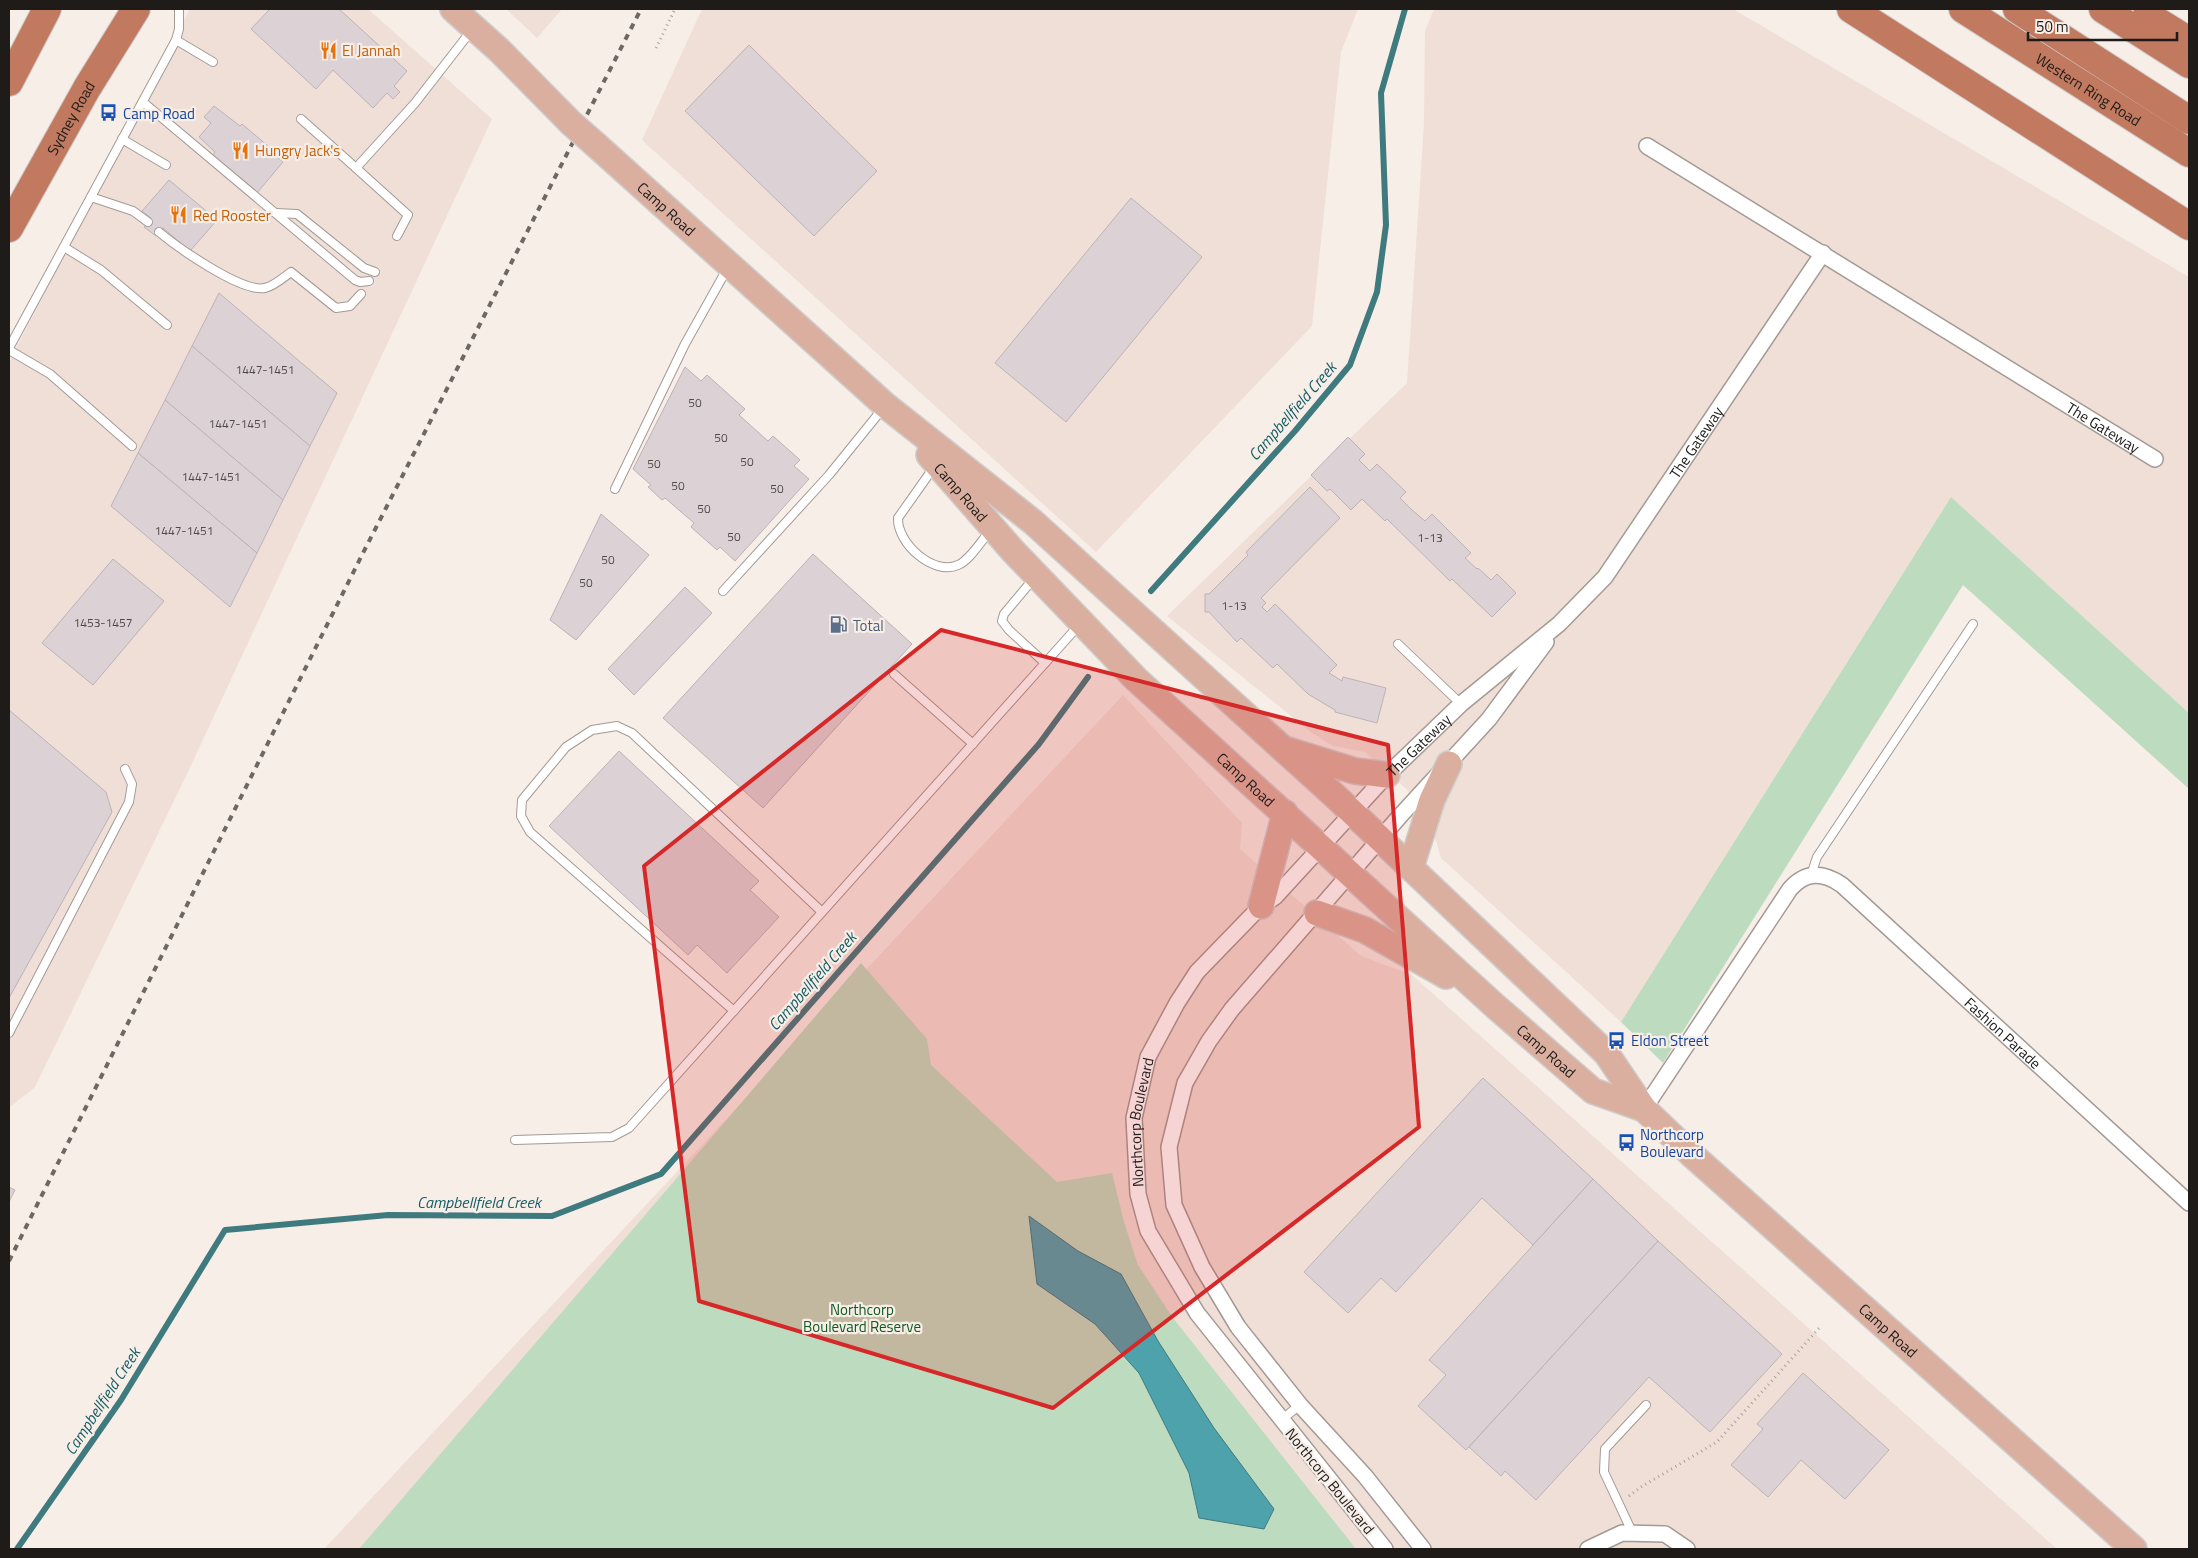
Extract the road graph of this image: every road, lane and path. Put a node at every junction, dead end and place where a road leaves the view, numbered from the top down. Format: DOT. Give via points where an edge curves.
graph roads {
  1 [pos="47,9"];
  2 [pos="136,9"];
  3 [pos="178,9"];
  4 [pos="453,9"];
  5 [pos="676,9"];
  6 [pos="1851,9"];
  7 [pos="1963,9"];
  8 [pos="2017,9"];
  9 [pos="2103,9"];
  10 [pos="2137,9"];
  11 [pos="473,28"];
  12 [pos="176,40"];
  13 [pos="2189,41"];
  14 [pos="656,48"];
  15 [pos="213,62"];
  16 [pos="2189,64"];
  17 [pos="9,82"];
  18 [pos="143,102"];
  19 [pos="301,119"];
  20 [pos="2189,120"];
  21 [pos="122,139"];
  22 [pos="1647,146"];
  23 [pos="2189,154"];
  24 [pos="166,165"];
  25 [pos="356,168"];
  26 [pos="91,197"];
  27 [pos="276,213"];
  28 [pos="148,222"];
  29 [pos="2189,226"];
  30 [pos="9,228"];
  31 [pos="159,232"];
  32 [pos="397,236"];
  33 [pos="64,247"];
  34 [pos="1823,253"];
  35 [pos="730,265"];
  36 [pos="375,272"];
  37 [pos="370,281"];
  38 [pos="361,294"];
  39 [pos="167,325"];
  40 [pos="9,349"];
  41 [pos="885,405"];
  42 [pos="132,446"];
  43 [pos="2155,459"];
  44 [pos="937,464"];
  45 [pos="614,490"];
  46 [pos="992,527"];
  47 [pos="1036,575"];
  48 [pos="723,591"];
  49 [pos="1081,623"];
  50 [pos="1559,624"];
  51 [pos="1973,624"];
  52 [pos="1398,644"];
  53 [pos="1045,664"];
  54 [pos="894,674"];
  55 [pos="1462,704"];
  56 [pos="973,744"];
  57 [pos="1285,750"];
  58 [pos="1448,764"];
  59 [pos="125,770"];
  60 [pos="1388,775"];
  61 [pos="1353,813"];
  62 [pos="1285,814"];
  63 [pos="1381,838"];
  64 [pos="1321,847"];
  65 [pos="1411,867"];
  66 [pos="1351,874"];
  67 [pos="1810,875"];
  68 [pos="1262,906"];
  69 [pos="822,912"];
  70 [pos="1317,913"];
  71 [pos="1495,1006"];
  72 [pos="734,1011"];
  73 [pos="9,1033"];
  74 [pos="1644,1109"];
  75 [pos="515,1140"];
  76 [pos="2189,1203"];
  77 [pos="1821,1326"];
  78 [pos="1300,1405"];
  79 [pos="1646,1405"];
  80 [pos="1281,1420"];
  81 [pos="1618,1505"];
  82 [pos="1410,1534"];
  83 [pos="1633,1534"];
  84 [pos="1385,1549"];
  85 [pos="1423,1549"];
  86 [pos="1432,1549"];
  87 [pos="1588,1549"];
  88 [pos="1687,1549"];
  89 [pos="2134,1549"];
  1 -- 17 [label="highway"];
  2 -- 30 [label="highway, Sydney Road" via="87,88"];
  3 -- 12 [label="lane"];
  4 -- 11 [label="main road, Camp Road"];
  5 -- 14 [label="path"];
  6 -- 29 [label="highway"];
  7 -- 23 [label="highway, Western Ring Road"];
  8 -- 20 [label="highway, Western Ring Road"];
  9 -- 16 [label="highway"];
  10 -- 13 [label="highway"];
  11 -- 25 [label="lane" via="415,103"];
  11 -- 35 [label="main road, Camp Road, bridge" via="571,123"];
  12 -- 15 [label="lane"];
  12 -- 18 [label="lane"];
  18 -- 21 [label="lane"];
  18 -- 27 [label="lane"];
  19 -- 25 [label="lane"];
  21 -- 24 [label="lane"];
  21 -- 26 [label="lane"];
  22 -- 34 [label="street, The Gateway"];
  25 -- 32 [label="lane" via="408,215"];
  26 -- 28 [label="lane" via="133,211"];
  26 -- 33 [label="lane"];
  27 -- 36 [label="lane" via="297,214 364,268"];
  27 -- 37 [label="lane" via="355,280"];
  31 -- 38 [label="lane" via="197,259 253,288 265,288 291,272 336,308 350,306"];
  33 -- 39 [label="lane" via="100,270"];
  33 -- 40 [label="lane"];
  34 -- 43 [label="street, The Gateway"];
  34 -- 50 [label="street, The Gateway" via="1619,559"];
  35 -- 41 [label="main road, Camp Road"];
  35 -- 45 [label="lane" via="685,344"];
  40 -- 42 [label="lane" via="50,374"];
  41 -- 44 [label="main road, Camp Road"];
  41 -- 48 [label="lane" via="829,475"];
  41 -- 57 [label="main road, Camp Road" via="1033,522"];
  44 -- 46 [label="main road, Camp Road"];
  44 -- 46 [label="lane" via="898,518 902,536 909,546 935,565 956,566"];
  46 -- 47 [label="main road, Camp Road"];
  47 -- 49 [label="main road, Camp Road"];
  47 -- 53 [label="lane" via="1004,614 1002,621"];
  49 -- 53 [label="lane"];
  49 -- 62 [label="main road, Camp Road" via="1136,679"];
  50 -- 55 [label="street, The Gateway"];
  50 -- 58 [label="street, The Gateway" via="1489,719"];
  51 -- 67 [label="lane" via="1817,857"];
  52 -- 55 [label="lane"];
  53 -- 56 [label="lane"];
  54 -- 56 [label="lane"];
  55 -- 60 [label="street, The Gateway"];
  56 -- 69 [label="lane"];
  57 -- 60 [label="main road" via="1355,770"];
  57 -- 61 [label="main road, Camp Road"];
  58 -- 63 [label="street, The Gateway"];
  58 -- 65 [label="main road"];
  59 -- 73 [label="lane" via="132,784 129,802"];
  60 -- 61 [label="street, The Gateway"];
  61 -- 63 [label="main road, Camp Road"];
  61 -- 64 [label="street, Northcorp Boulevard"];
  62 -- 64 [label="main road, Camp Road"];
  62 -- 68 [label="main road"];
  63 -- 65 [label="main road, Camp Road"];
  63 -- 66 [label="street, Northcorp Boulevard"];
  64 -- 66 [label="main road, Camp Road"];
  64 -- 68 [label="street, Northcorp Boulevard" via="1275,897"];
  65 -- 74 [label="main road, Camp Road" via="1606,1053"];
  66 -- 70 [label="street, Northcorp Boulevard"];
  66 -- 71 [label="main road, Camp Road"];
  67 -- 74 [label="street" via="1790,889"];
  67 -- 76 [label="street, Fashion Parade" via="1831,878 1842,885"];
  68 -- 80 [label="street, Northcorp Boulevard" via="1198,972 1160,1032 1148,1058 1134,1118 1134,1150 1138,1194 1148,1231 1167,1266 1197,1313"];
  69 -- 72 [label="lane"];
  69 -- 72 [label="lane" via="632,733 617,726 592,730 566,747 522,800 521,816 530,832"];
  70 -- 71 [label="main road" via="1387,940"];
  70 -- 78 [label="street, Northcorp Boulevard" via="1209,1041 1185,1083 1169,1147 1174,1205 1202,1268 1238,1327"];
  71 -- 74 [label="main road, Camp Road" via="1593,1091"];
  72 -- 75 [label="lane" via="629,1128 612,1137"];
  74 -- 89 [label="main road, Camp Road"];
  77 -- 81 [label="path" via="1717,1442 1641,1487"];
  78 -- 80 [label="lane"];
  78 -- 82 [label="street, Northcorp Boulevard" via="1365,1476"];
  79 -- 81 [label="lane" via="1605,1450 1604,1472"];
  80 -- 84 [label="street, Northcorp Boulevard"];
  81 -- 83 [label="lane"];
  82 -- 85 [label="street, Northcorp Boulevard"];
  82 -- 86 [label="street"];
  83 -- 87 [label="street" via="1622,1534"];
  83 -- 88 [label="street" via="1665,1534"];
}
